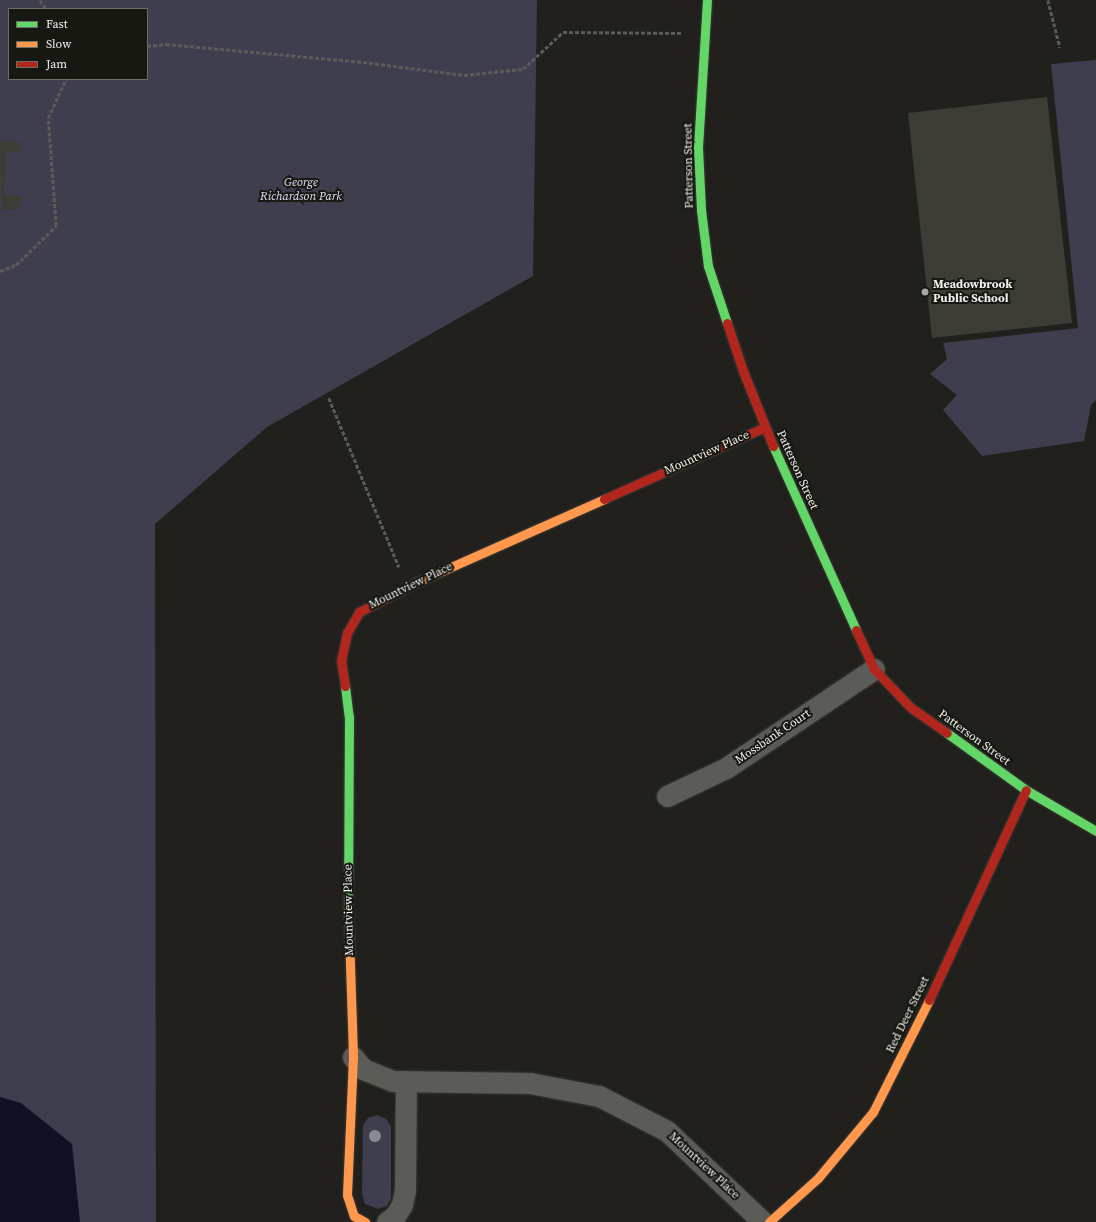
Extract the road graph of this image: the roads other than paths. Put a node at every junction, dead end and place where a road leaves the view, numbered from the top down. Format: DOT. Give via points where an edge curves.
graph roads {
  1 [pos="707,0"];
  2 [pos="765,428"];
  3 [pos="874,669"];
  4 [pos="1026,790"];
  5 [pos="667,796"];
  6 [pos="1096,831"];
  7 [pos="353,1057"];
  8 [pos="406,1083"];
  9 [pos="365,1222"];
  10 [pos="387,1222"];
  11 [pos="763,1222"];
  12 [pos="770,1222"];
  1 -- 2 [label="street, Patterson Street" via="698,148 701,210 708,266"];
  2 -- 3 [label="street, Patterson Street"];
  2 -- 7 [label="street, Mountview Place" via="407,587 359,612 347,633 342,661 349,717 348,891"];
  3 -- 4 [label="street, Patterson Street" via="910,707"];
  3 -- 5 [label="street, Mossbank Court" via="726,768"];
  4 -- 6 [label="street, Patterson Street"];
  4 -- 12 [label="street, Red Deer Street" via="940,978 873,1112 818,1178"];
  7 -- 8 [label="street, Mountview Place" via="378,1077"];
  7 -- 9 [label="street, Mountview Place" via="346,1195 354,1216"];
  8 -- 10 [label="street" via="405,1190 402,1205 395,1216"];
  8 -- 11 [label="street, Mountview Place" via="530,1083 599,1096 667,1130"];
}
